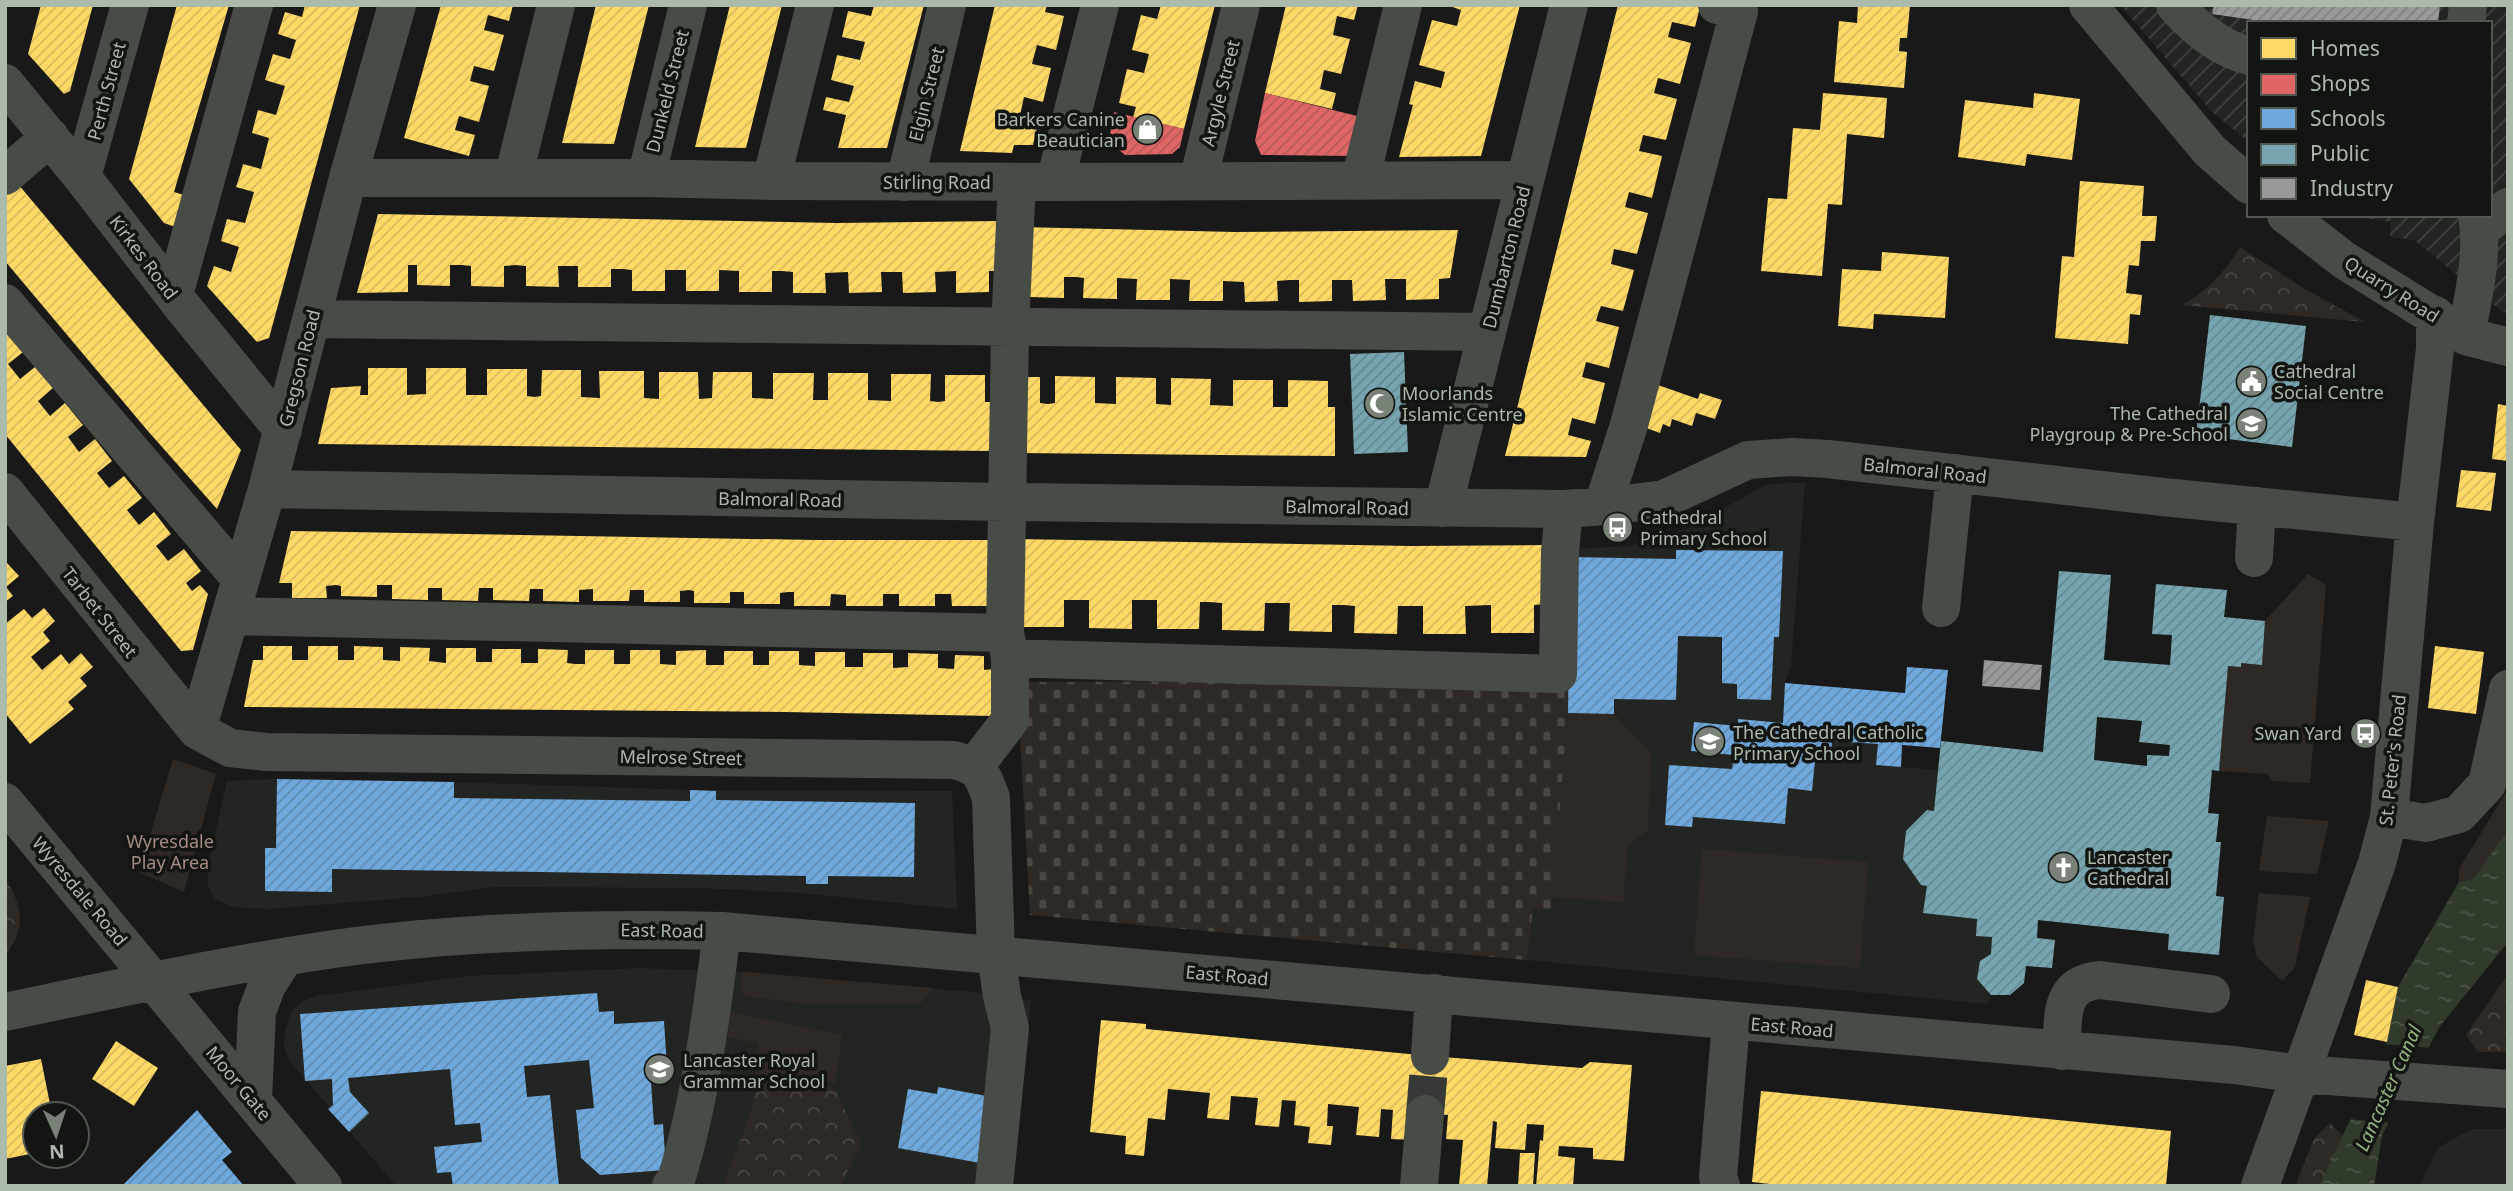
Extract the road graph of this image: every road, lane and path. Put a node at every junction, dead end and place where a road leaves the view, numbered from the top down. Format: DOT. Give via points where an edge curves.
graph roads {
  1 [pos="130,5"];
  2 [pos="254,5"];
  3 [pos="397,5"];
  4 [pos="556,5"];
  5 [pos="688,5"];
  6 [pos="815,5"];
  7 [pos="947,5"];
  8 [pos="1100,5"];
  9 [pos="1241,5"];
  10 [pos="1403,5"];
  11 [pos="1569,5"];
  12 [pos="1717,5"];
  13 [pos="2088,5"];
  14 [pos="2175,5"];
  15 [pos="2247,55"];
  16 [pos="5,83"];
  17 [pos="50,137"];
  18 [pos="5,176"];
  19 [pos="82,177"];
  20 [pos="348,178"];
  21 [pos="513,178"];
  22 [pos="646,178"];
  23 [pos="1525,180"];
  24 [pos="771,181"];
  25 [pos="1198,181"];
  26 [pos="1360,181"];
  27 [pos="905,182"];
  28 [pos="1017,182"];
  29 [pos="1055,182"];
  30 [pos="2247,183"];
  31 [pos="2289,217"];
  32 [pos="2493,223"];
  33 [pos="174,295"];
  34 [pos="5,303"];
  35 [pos="2435,315"];
  36 [pos="312,319"];
  37 [pos="1010,328"];
  38 [pos="1486,332"];
  39 [pos="2466,336"];
  40 [pos="2508,347"];
  41 [pos="284,430"];
  42 [pos="1955,473"];
  43 [pos="267,489"];
  44 [pos="5,492"];
  45 [pos="1007,502"];
  46 [pos="1603,505"];
  47 [pos="2257,506"];
  48 [pos="1443,508"];
  49 [pos="1564,509"];
  50 [pos="2414,522"];
  51 [pos="2254,558"];
  52 [pos="240,578"];
  53 [pos="1941,608"];
  54 [pos="230,616"];
  55 [pos="1008,646"];
  56 [pos="2508,689"];
  57 [pos="197,730"];
  58 [pos="975,766"];
  59 [pos="5,802"];
  60 [pos="2389,817"];
  61 [pos="722,931"];
  62 [pos="996,955"];
  63 [pos="285,957"];
  64 [pos="155,981"];
  65 [pos="1434,993"];
  66 [pos="2211,994"];
  67 [pos="5,1012"];
  68 [pos="1731,1021"];
  69 [pos="2062,1051"];
  70 [pos="1430,1056"];
  71 [pos="2301,1074"];
  72 [pos="2491,1088"];
  73 [pos="253,1100"];
  74 [pos="1426,1114"];
  75 [pos="305,1180"];
  76 [pos="671,1186"];
  77 [pos="994,1186"];
  78 [pos="1419,1186"];
  79 [pos="1721,1186"];
  80 [pos="2260,1186"];
  1 -- 19 [label="street, Perth Street"];
  2 -- 33 [label="street"];
  3 -- 20 [label="street, Gregson Road"];
  4 -- 21 [label="street"];
  5 -- 22 [label="street, Dunkeld Street"];
  6 -- 24 [label="street"];
  7 -- 27 [label="street, Elgin Street"];
  8 -- 29 [label="street"];
  9 -- 25 [label="street, Argyle Street"];
  10 -- 26 [label="street"];
  11 -- 23 [label="street, Dumbarton Road"];
  12 -- 46 [label="street" via="1738,11 1629,425"];
  13 -- 30 [label="street" via="2210,151"];
  14 -- 15 [label="street" via="2229,51"];
  16 -- 17 [label="street, Kirkes Road"];
  17 -- 18 [label="street"];
  17 -- 19 [label="street, Kirkes Road"];
  19 -- 33 [label="street, Kirkes Road"];
  20 -- 21 [label="street, Stirling Road"];
  20 -- 36 [label="street, Gregson Road"];
  21 -- 22 [label="street, Stirling Road"];
  22 -- 24 [label="street, Stirling Road"];
  23 -- 26 [label="street, Stirling Road"];
  23 -- 38 [label="street, Dumbarton Road"];
  24 -- 27 [label="street, Stirling Road"];
  25 -- 26 [label="street, Stirling Road"];
  25 -- 29 [label="street, Stirling Road"];
  27 -- 28 [label="street, Stirling Road"];
  28 -- 29 [label="street, Stirling Road"];
  28 -- 37 [label="street"];
  31 -- 35 [label="street, Quarry Road" via="2344,260"];
  32 -- 39 [label="street"];
  33 -- 41 [label="street, Kirkes Road"];
  34 -- 52 [label="street"];
  35 -- 39 [label="street, Quarry Road"];
  35 -- 50 [label="street, St. Peter's Road"];
  36 -- 37 [label="street"];
  36 -- 41 [label="street, Gregson Road"];
  37 -- 38 [label="street"];
  37 -- 45 [label="street"];
  38 -- 48 [label="street, Dumbarton Road"];
  39 -- 40 [label="street, Quarry Road"];
  41 -- 43 [label="street, Gregson Road"];
  42 -- 46 [label="street, Balmoral Road" via="1828,459 1748,460 1664,499"];
  42 -- 47 [label="street, Balmoral Road"];
  42 -- 53 [label="street"];
  43 -- 45 [label="street, Balmoral Road"];
  43 -- 52 [label="street, Gregson Road"];
  44 -- 57 [label="street, Tarbet Street"];
  45 -- 48 [label="street, Balmoral Road"];
  45 -- 55 [label="street"];
  46 -- 49 [label="street, Balmoral Road"];
  47 -- 50 [label="street, Balmoral Road"];
  47 -- 51 [label="street"];
  48 -- 49 [label="street, Balmoral Road"];
  49 -- 55 [label="street" via="1558,674"];
  50 -- 60 [label="street, St. Peter's Road"];
  52 -- 54 [label="street, Gregson Road"];
  54 -- 55 [label="street"];
  54 -- 57 [label="street, Gregson Road"];
  55 -- 58 [label="street" via="1010,720"];
  56 -- 60 [label="street" via="2487,784 2478,794 2459,814 2426,823"];
  57 -- 58 [label="street, Melrose Street" via="230,748 266,752 954,760"];
  58 -- 62 [label="street" via="991,798"];
  59 -- 64 [label="street, Wyresdale Road"];
  60 -- 71 [label="street, St. Peter's Road" via="2377,863"];
  61 -- 62 [label="street, East Road"];
  61 -- 63 [label="street, East Road" via="612,929 454,937"];
  61 -- 76 [label="street" via="689,1136"];
  62 -- 65 [label="street, East Road"];
  62 -- 77 [label="street" via="1010,1028"];
  63 -- 64 [label="street, East Road"];
  63 -- 73 [label="street" via="257,1012"];
  64 -- 67 [label="street, East Road"];
  64 -- 73 [label="street, Moor Gate"];
  65 -- 68 [label="street, East Road"];
  65 -- 70 [label="street"];
  66 -- 69 [label="street" via="2084,982 2072,991 2063,1010"];
  68 -- 69 [label="street, East Road"];
  68 -- 79 [label="street" via="1718,1177"];
  69 -- 71 [label="street, East Road"];
  71 -- 72 [label="street, East Road"];
  71 -- 80 [label="street, St. Peter's Road"];
  73 -- 75 [label="street, Moor Gate"];
  74 -- 78 [label="street"];
}
